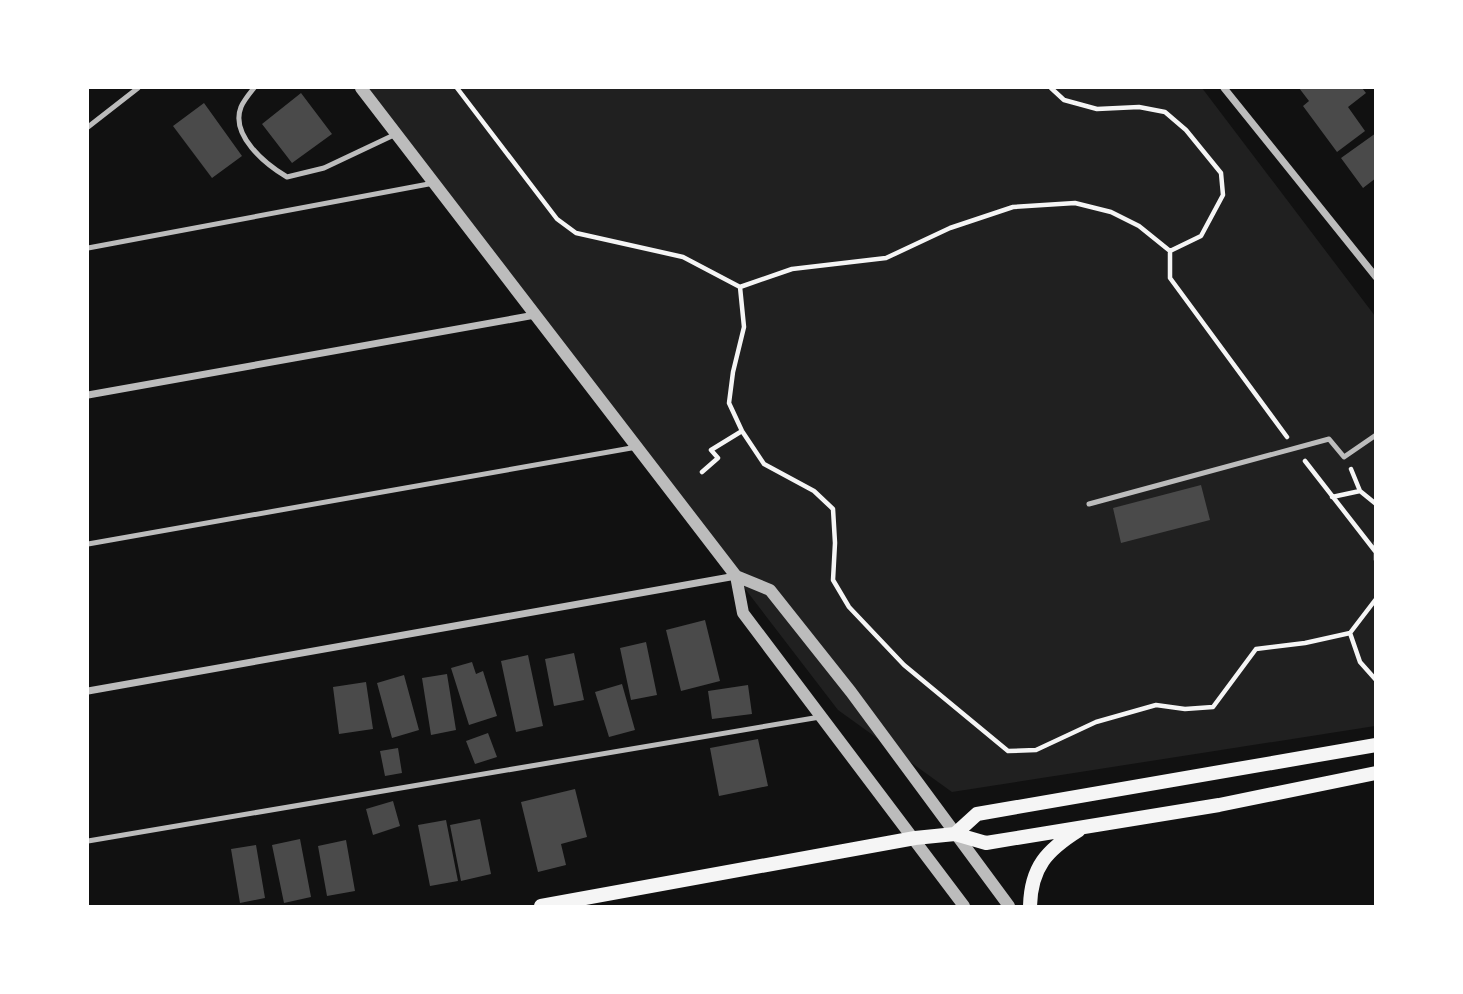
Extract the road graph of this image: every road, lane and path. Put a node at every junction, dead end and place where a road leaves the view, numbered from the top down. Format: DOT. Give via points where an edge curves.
graph roads {
  1 [pos="138,88"];
  2 [pos="254,88"];
  3 [pos="361,88"];
  4 [pos="457,88"];
  5 [pos="1051,88"];
  6 [pos="1224,88"];
  7 [pos="88,127"];
  8 [pos="397,134"];
  9 [pos="434,183"];
  10 [pos="88,248"];
  11 [pos="1170,251"];
  12 [pos="1376,276"];
  13 [pos="740,287"];
  14 [pos="535,315"];
  15 [pos="88,395"];
  16 [pos="742,431"];
  17 [pos="1376,435"];
  18 [pos="637,447"];
  19 [pos="1295,448"];
  20 [pos="1349,464"];
  21 [pos="702,472"];
  22 [pos="1360,491"];
  23 [pos="1332,496"];
  24 [pos="1089,504"];
  25 [pos="1376,504"];
  26 [pos="1376,542"];
  27 [pos="88,544"];
  28 [pos="1375,551"];
  29 [pos="1376,560"];
  30 [pos="736,576"];
  31 [pos="1376,599"];
  32 [pos="1350,633"];
  33 [pos="1376,680"];
  34 [pos="88,691"];
  35 [pos="820,717"];
  36 [pos="1376,745"];
  37 [pos="1376,773"];
  38 [pos="1082,827"];
  39 [pos="955,834"];
  40 [pos="915,838"];
  41 [pos="88,841"];
  42 [pos="541,906"];
  43 [pos="964,906"];
  44 [pos="1009,906"];
  45 [pos="1030,906"];
  1 -- 7 [label="lane"];
  2 -- 8 [label="lane" via="240,108 241,132 268,166 286,177 324,168"];
  3 -- 8 [label="street"];
  4 -- 13 [label="path" via="557,219 576,233 683,257"];
  5 -- 11 [label="path" via="1064,100 1097,109 1139,107 1165,112 1222,173 1223,195 1200,236"];
  6 -- 12 [label="street"];
  8 -- 9 [label="street"];
  9 -- 10 [label="lane"];
  9 -- 14 [label="street"];
  11 -- 13 [label="path" via="1139,226 1111,212 1075,203 1013,207 950,228 886,258 792,270"];
  11 -- 19 [label="path" via="1170,278"];
  13 -- 16 [label="path" via="744,327 729,403"];
  14 -- 15 [label="street"];
  14 -- 18 [label="street"];
  16 -- 21 [label="path" via="711,450 718,458"];
  16 -- 32 [label="path" via="764,464 814,491 833,509 833,580 849,607 905,665 1008,751 1036,750 1097,722 1156,705 1213,708 1256,649"];
  17 -- 19 [label="lane" via="1344,457 1329,439"];
  18 -- 27 [label="lane"];
  18 -- 30 [label="street"];
  19 -- 23 [label="path"];
  19 -- 24 [label="lane"];
  20 -- 22 [label="path"];
  22 -- 23 [label="path"];
  22 -- 25 [label="path"];
  23 -- 28 [label="path"];
  26 -- 28 [label="path"];
  28 -- 29 [label="path"];
  30 -- 34 [label="street"];
  30 -- 35 [label="street" via="743,613"];
  30 -- 39 [label="street" via="770,590"];
  31 -- 32 [label="path"];
  32 -- 33 [label="path" via="1360,662"];
  35 -- 40 [label="street"];
  35 -- 41 [label="lane"];
  36 -- 39 [label="main road" via="977,814"];
  37 -- 38 [label="main road"];
  38 -- 39 [label="main road" via="986,843"];
  38 -- 45 [label="main road" via="1043,859 1032,882"];
  39 -- 40 [label="main road"];
  39 -- 44 [label="street"];
  40 -- 42 [label="main road"];
  40 -- 43 [label="street"];
}
